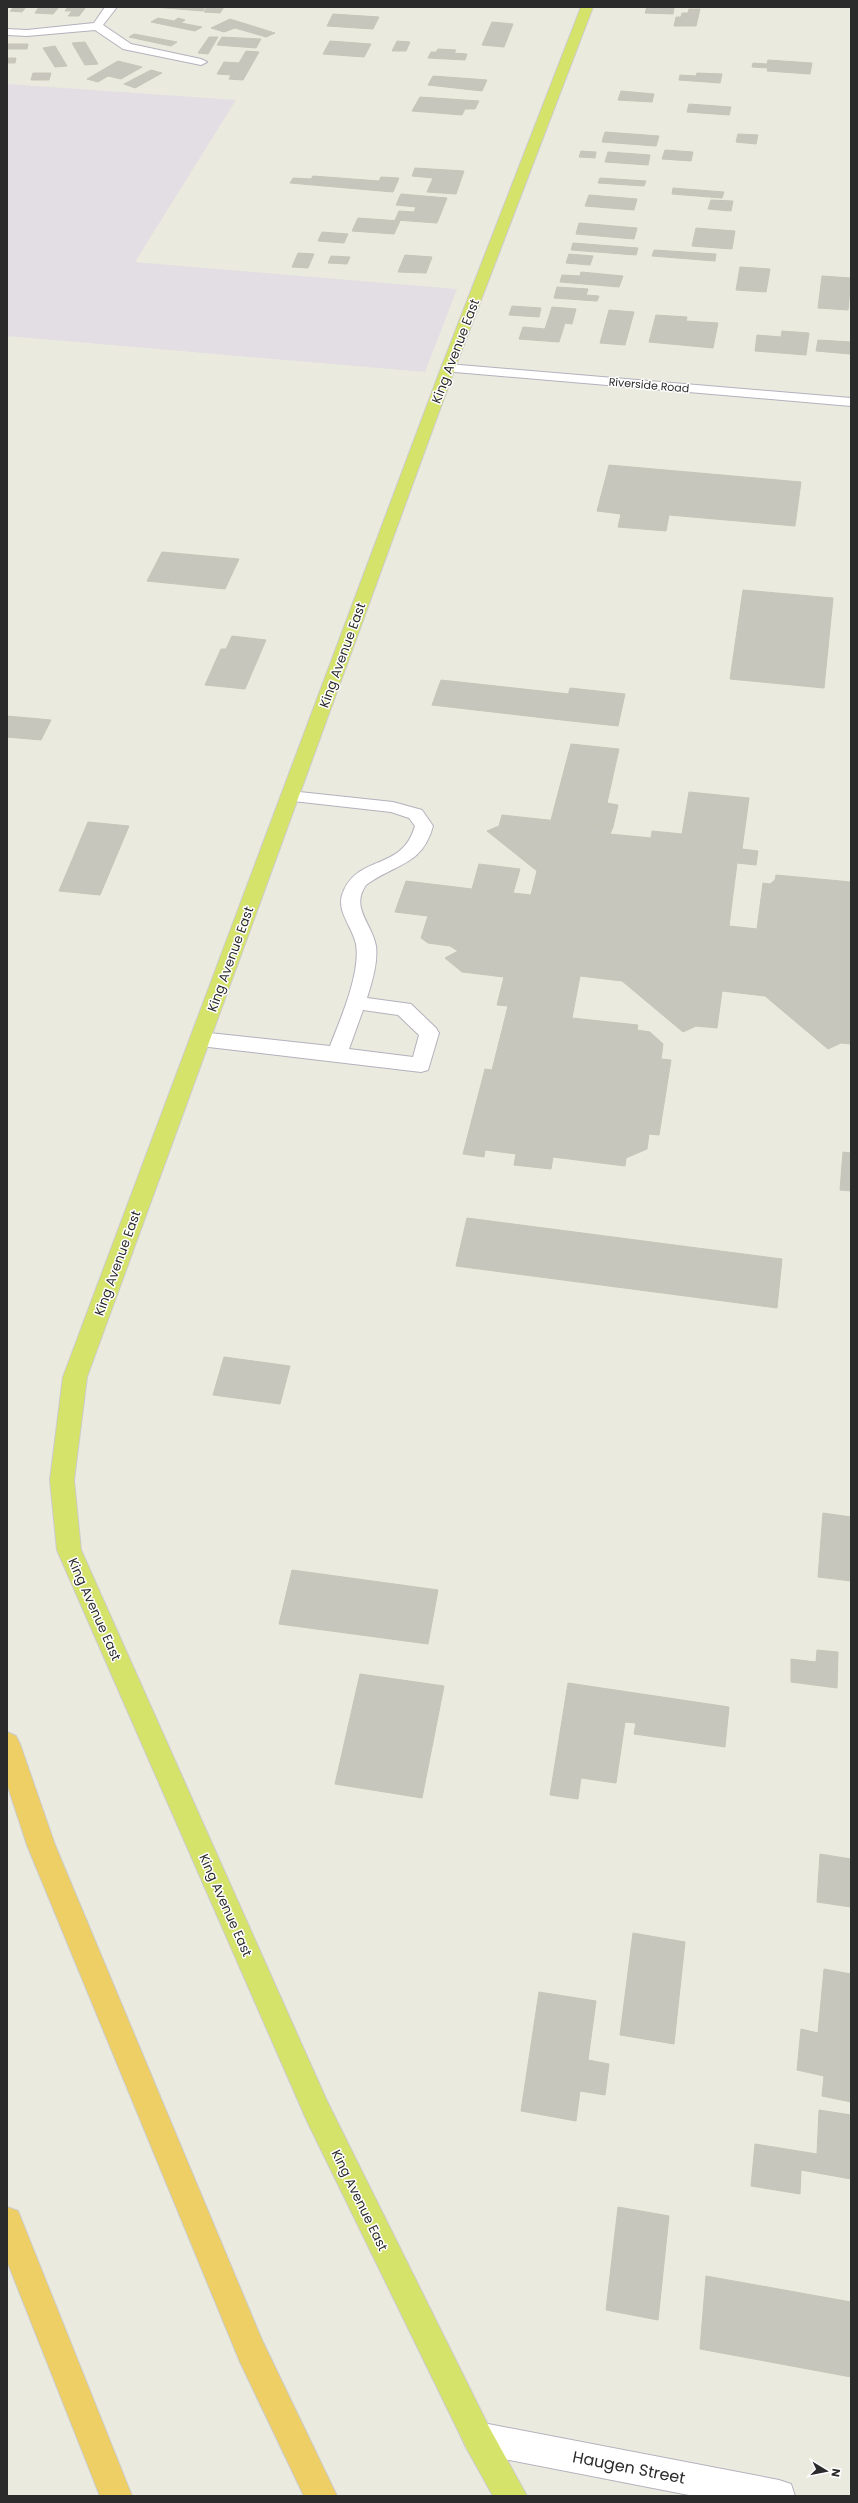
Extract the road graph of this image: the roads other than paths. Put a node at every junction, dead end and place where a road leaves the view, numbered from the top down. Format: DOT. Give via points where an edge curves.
graph roads {
  1 [pos="111,7"];
  2 [pos="587,7"];
  3 [pos="97,26"];
  4 [pos="7,32"];
  5 [pos="202,62"];
  6 [pos="448,368"];
  7 [pos="851,402"];
  8 [pos="290,796"];
  9 [pos="355,1003"];
  10 [pos="200,1039"];
  11 [pos="338,1054"];
  12 [pos="7,1744"];
  13 [pos="7,2222"];
  14 [pos="478,2438"];
  15 [pos="116,2496"];
  16 [pos="321,2496"];
  17 [pos="511,2496"];
  18 [pos="779,2496"];
  1 -- 3 [label="street"];
  2 -- 6 [label="main road, King Avenue East"];
  3 -- 4 [label="street" via="27,33"];
  3 -- 5 [label="street" via="127,47"];
  6 -- 7 [label="street, Riverside Road"];
  6 -- 8 [label="main road, King Avenue East"];
  8 -- 9 [label="street" via="393,807 416,814 424,826 422,837 412,852 370,874 354,888 349,903 351,914 366,946 365,964"];
  8 -- 10 [label="main road, King Avenue East"];
  9 -- 11 [label="street"];
  9 -- 11 [label="street" via="404,1009 429,1033 421,1065"];
  10 -- 11 [label="street"];
  10 -- 14 [label="main road, King Avenue East" via="75,1377 62,1480 69,1550 316,2111"];
  12 -- 16 [label="highway" via="41,1844 248,2343"];
  13 -- 15 [label="highway"];
  14 -- 17 [label="main road, King Avenue East"];
  14 -- 18 [label="street, Haugen Street"];
}
